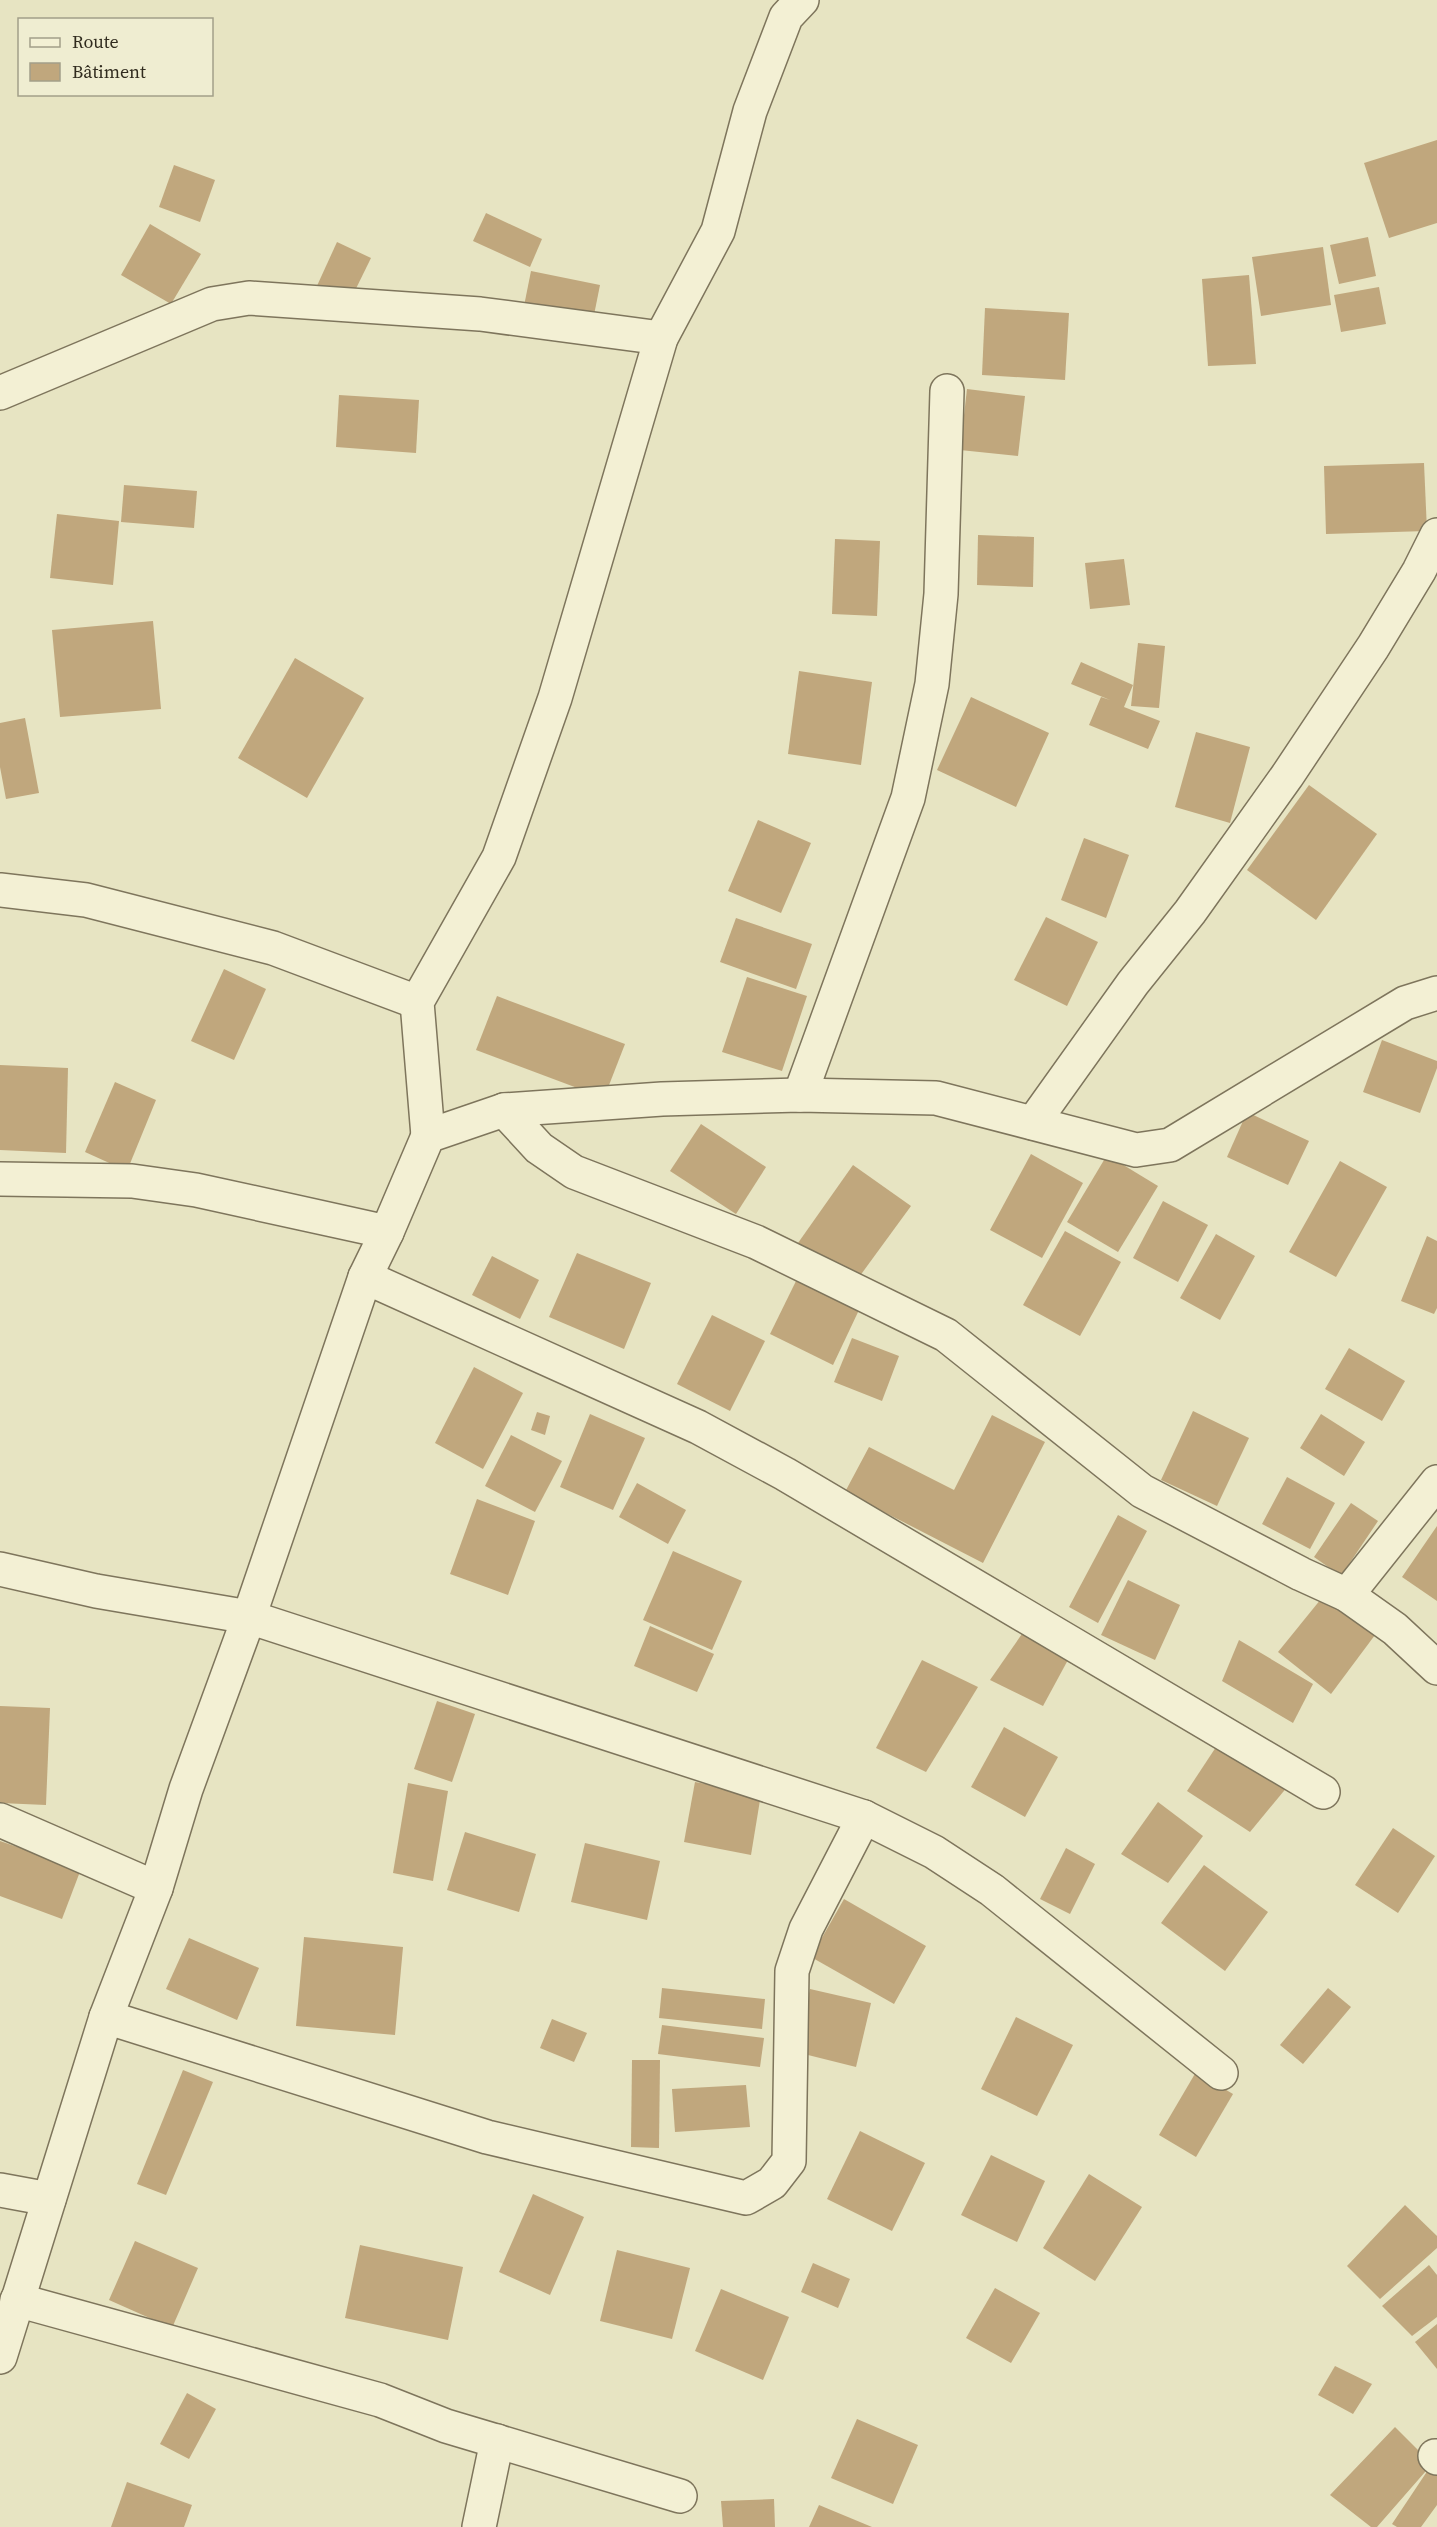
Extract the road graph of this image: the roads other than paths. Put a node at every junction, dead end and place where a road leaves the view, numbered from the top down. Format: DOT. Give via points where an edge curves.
graph roads {
  1 [pos="802,0"];
  2 [pos="661,338"];
  3 [pos="947,391"];
  4 [pos="0,393"];
  5 [pos="1437,535"];
  6 [pos="0,890"];
  7 [pos="1437,993"];
  8 [pos="417,1002"];
  9 [pos="800,1095"];
  10 [pos="504,1110"];
  11 [pos="1033,1124"];
  12 [pos="428,1136"];
  13 [pos="0,1179"];
  14 [pos="387,1232"];
  15 [pos="365,1276"];
  16 [pos="1437,1482"];
  17 [pos="0,1569"];
  18 [pos="1347,1594"];
  19 [pos="249,1617"];
  20 [pos="1437,1668"];
  21 [pos="1323,1792"];
  22 [pos="864,1816"];
  23 [pos="0,1820"];
  24 [pos="156,1888"];
  25 [pos="106,2017"];
  26 [pos="1221,2073"];
  27 [pos="0,2190"];
  28 [pos="49,2199"];
  29 [pos="17,2300"];
  30 [pos="0,2357"];
  31 [pos="497,2440"];
  32 [pos="680,2496"];
  33 [pos="478,2527"];
  1 -- 2 [label="street" via="786,17 750,111 718,231"];
  2 -- 4 [label="street" via="480,314 249,298 212,304"];
  2 -- 8 [label="street" via="555,698 499,857"];
  3 -- 9 [label="street" via="941,594 933,684 908,798"];
  5 -- 11 [label="street" via="1373,647 1287,776"];
  6 -- 8 [label="street" via="86,900 273,948"];
  7 -- 11 [label="street" via="1405,1003 1170,1145 1136,1150"];
  8 -- 12 [label="street"];
  9 -- 10 [label="street"];
  9 -- 11 [label="street" via="936,1098"];
  10 -- 12 [label="street"];
  10 -- 18 [label="street" via="539,1148 574,1172 756,1242 946,1335 1142,1491 1300,1574"];
  12 -- 14 [label="street"];
  13 -- 14 [label="street" via="132,1181"];
  14 -- 15 [label="street"];
  15 -- 19 [label="street"];
  15 -- 21 [label="street" via="698,1427 785,1474"];
  16 -- 18 [label="street"];
  17 -- 19 [label="street" via="96,1591"];
  18 -- 20 [label="street" via="1395,1629"];
  19 -- 22 [label="street"];
  19 -- 24 [label="street" via="186,1789"];
  22 -- 25 [label="street" via="806,1929 792,1971 789,2161 772,2183 746,2198 487,2137"];
  22 -- 26 [label="street" via="934,1852 992,1890"];
  23 -- 24 [label="street"];
  24 -- 25 [label="street"];
  25 -- 28 [label="street"];
  27 -- 28 [label="street"];
  28 -- 29 [label="street"];
  29 -- 30 [label="street"];
  29 -- 31 [label="street" via="380,2400"];
  31 -- 32 [label="street"];
  31 -- 33 [label="street"];
}
